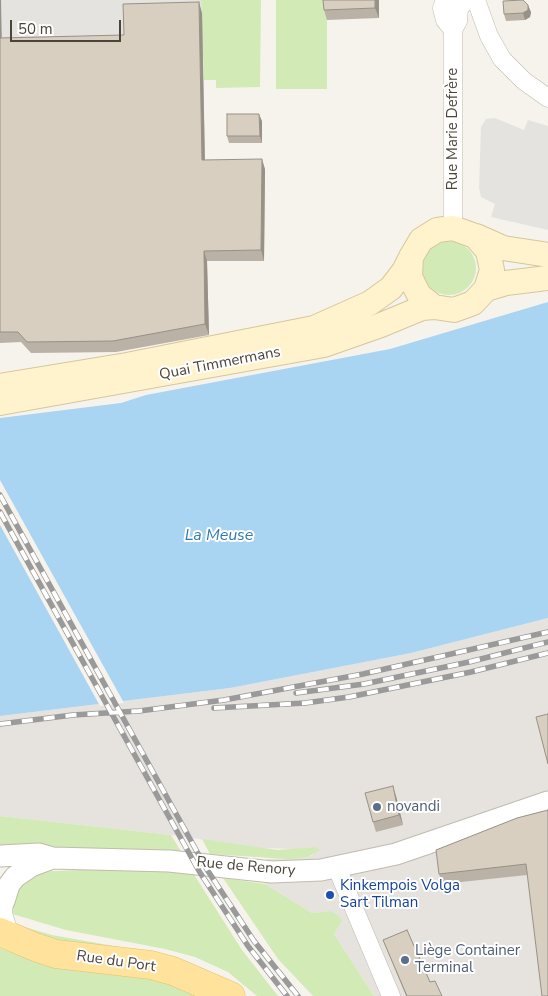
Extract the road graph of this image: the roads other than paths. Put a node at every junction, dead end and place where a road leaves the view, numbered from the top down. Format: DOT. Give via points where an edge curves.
graph roads {
  1 [pos="466,4"];
  2 [pos="548,98"];
  3 [pos="452,228"];
  4 [pos="475,236"];
  5 [pos="548,255"];
  6 [pos="411,257"];
  7 [pos="548,278"];
  8 [pos="486,289"];
  9 [pos="434,306"];
  10 [pos="0,386"];
  11 [pos="0,403"];
  12 [pos="548,802"];
  13 [pos="0,856"];
  14 [pos="53,858"];
  15 [pos="337,868"];
  16 [pos="2,904"];
  17 [pos="5,934"];
  18 [pos="231,996"];
  19 [pos="392,996"];
  1 -- 2 [label="street" via="502,59 524,81"];
  1 -- 3 [label="street, Rue Marie Defrère" via="458,21 449,25"];
  3 -- 4 [label="main road"];
  3 -- 6 [label="main road" via="437,230 421,240"];
  4 -- 5 [label="main road" via="503,248"];
  4 -- 8 [label="main road" via="488,251 490,260 492,270"];
  6 -- 9 [label="main road" via="410,277 418,295"];
  6 -- 10 [label="main road, Quai Timmermans" via="391,288 370,303 314,328"];
  7 -- 8 [label="main road"];
  8 -- 9 [label="main road" via="473,303 454,310"];
  9 -- 11 [label="main road, Quai Timmermans" via="324,345"];
  12 -- 15 [label="street, Rue de Renory" via="396,854"];
  13 -- 14 [label="street, Rue de Renory" via="39,854"];
  14 -- 15 [label="street, Rue de Renory" via="169,861 272,872"];
  14 -- 16 [label="street, Rue de Renory" via="22,871 9,885"];
  15 -- 19 [label="street"];
  16 -- 17 [label="street, Rue de Renory"];
  17 -- 18 [label="main road, Rue du Port" via="56,954 151,965 193,978"];
}
